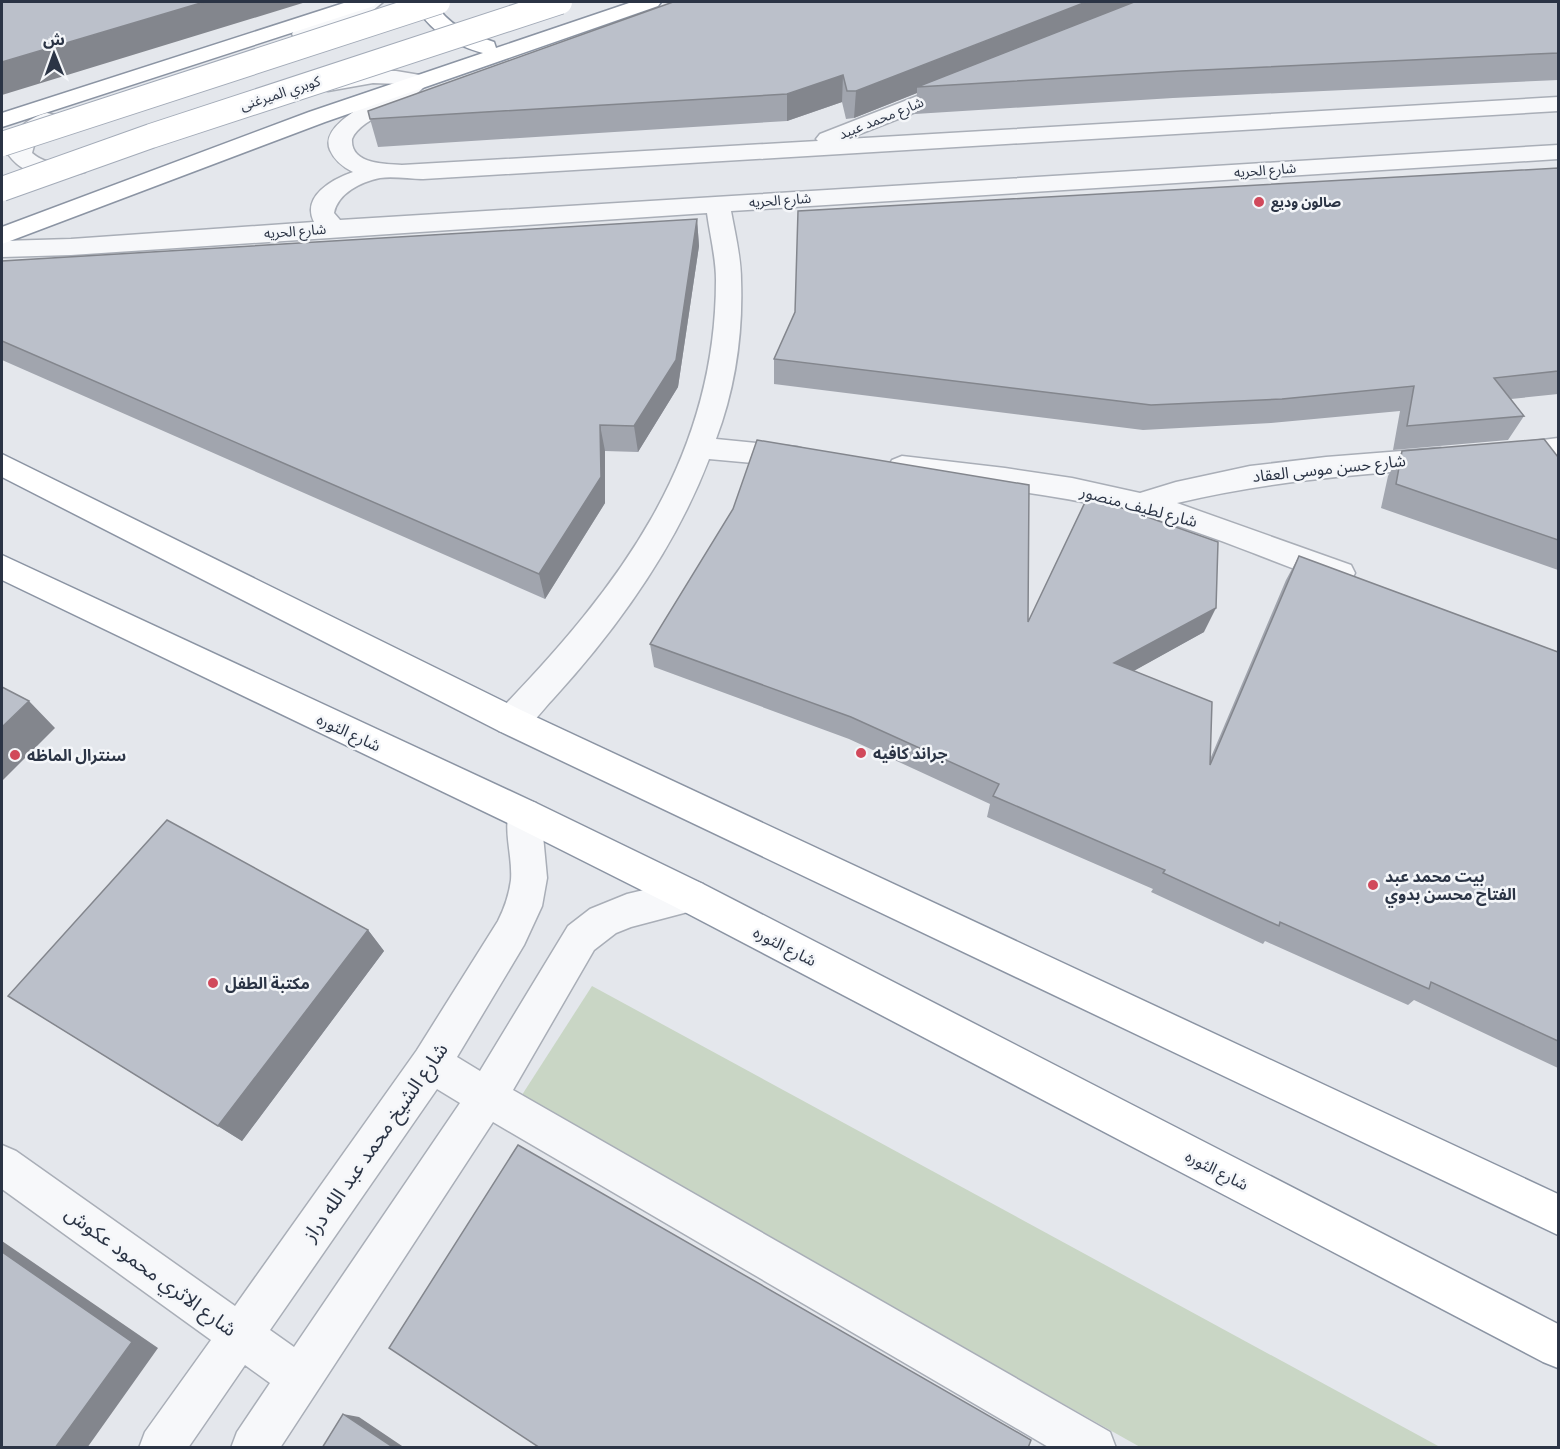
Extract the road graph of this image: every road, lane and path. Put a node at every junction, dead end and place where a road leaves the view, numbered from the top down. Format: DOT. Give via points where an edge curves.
graph roads {
  1 [pos="367,2"];
  2 [pos="373,2"];
  3 [pos="425,2"];
  4 [pos="438,2"];
  5 [pos="560,2"];
  6 [pos="651,2"];
  7 [pos="503,52"];
  8 [pos="418,81"];
  9 [pos="974,81"];
  10 [pos="1558,104"];
  11 [pos="2,120"];
  12 [pos="2,144"];
  13 [pos="792,150"];
  14 [pos="1558,152"];
  15 [pos="381,170"];
  16 [pos="2,189"];
  17 [pos="718,204"];
  18 [pos="335,228"];
  19 [pos="2,236"];
  20 [pos="2,249"];
  21 [pos="700,448"];
  22 [pos="1558,448"];
  23 [pos="819,459"];
  24 [pos="2,465"];
  25 [pos="879,465"];
  26 [pos="1139,504"];
  27 [pos="2,567"];
  28 [pos="1360,580"];
  29 [pos="511,721"];
  30 [pos="524,814"];
  31 [pos="690,897"];
  32 [pos="430,1064"];
  33 [pos="487,1097"];
  34 [pos="2,1165"];
  35 [pos="1558,1215"];
  36 [pos="240,1335"];
  37 [pos="1558,1347"];
  38 [pos="300,1378"];
  39 [pos="161,1448"];
  40 [pos="253,1448"];
  41 [pos="1094,1448"];
  1 -- 11 [label="main road"];
  2 -- 8 [label="street" via="344,20 51,118 25,134 20,154 38,168 72,169 336,82 387,76"];
  3 -- 7 [label="main road" via="440,25 467,40"];
  4 -- 12 [label="main road, bridge"];
  5 -- 16 [label="main road, كوبري الميرغنى, bridge" via="141,139"];
  6 -- 7 [label="main road"];
  7 -- 8 [label="main road"];
  8 -- 15 [label="street" via="359,118 342,135 340,147 349,160"];
  8 -- 19 [label="main road"];
  9 -- 13 [label="street, شارع محمد عبيد"];
  10 -- 13 [label="street"];
  13 -- 15 [label="street" via="423,172"];
  14 -- 17 [label="street, شارع الحريه"];
  15 -- 18 [label="street" via="339,187 326,199 322,213"];
  17 -- 18 [label="street, شارع الحريه"];
  17 -- 21 [label="street" via="729,258 730,317 720,380"];
  18 -- 20 [label="street, شارع الحريه"];
  21 -- 23 [label="street"];
  21 -- 29 [label="street" via="670,514 629,582 576,652"];
  22 -- 26 [label="street, شارع حسن موسى العقاد" via="1254,475"];
  24 -- 29 [label="main road"];
  25 -- 26 [label="street, شارع لطيف منصور" via="1007,478"];
  26 -- 28 [label="street, شارع لطيف منصور"];
  27 -- 30 [label="main road, شارع الثوره"];
  29 -- 35 [label="main road"];
  30 -- 31 [label="main road, شارع الثوره"];
  30 -- 32 [label="street, شارع الشيخ محمد عبد الله دراز" via="529,878 524,906"];
  31 -- 33 [label="street" via="627,911 603,921 581,938"];
  31 -- 37 [label="main road, شارع الثوره"];
  32 -- 33 [label="street"];
  32 -- 36 [label="street, شارع الشيخ محمد عبد الله دراز"];
  33 -- 38 [label="street"];
  33 -- 41 [label="street"];
  34 -- 36 [label="street, شارع الاثري محمود عكوش"];
  36 -- 38 [label="street, شارع الاثري محمود عكوش"];
  36 -- 39 [label="street, شارع الشيخ محمد عبد الله دراز"];
  38 -- 40 [label="street"];
}
